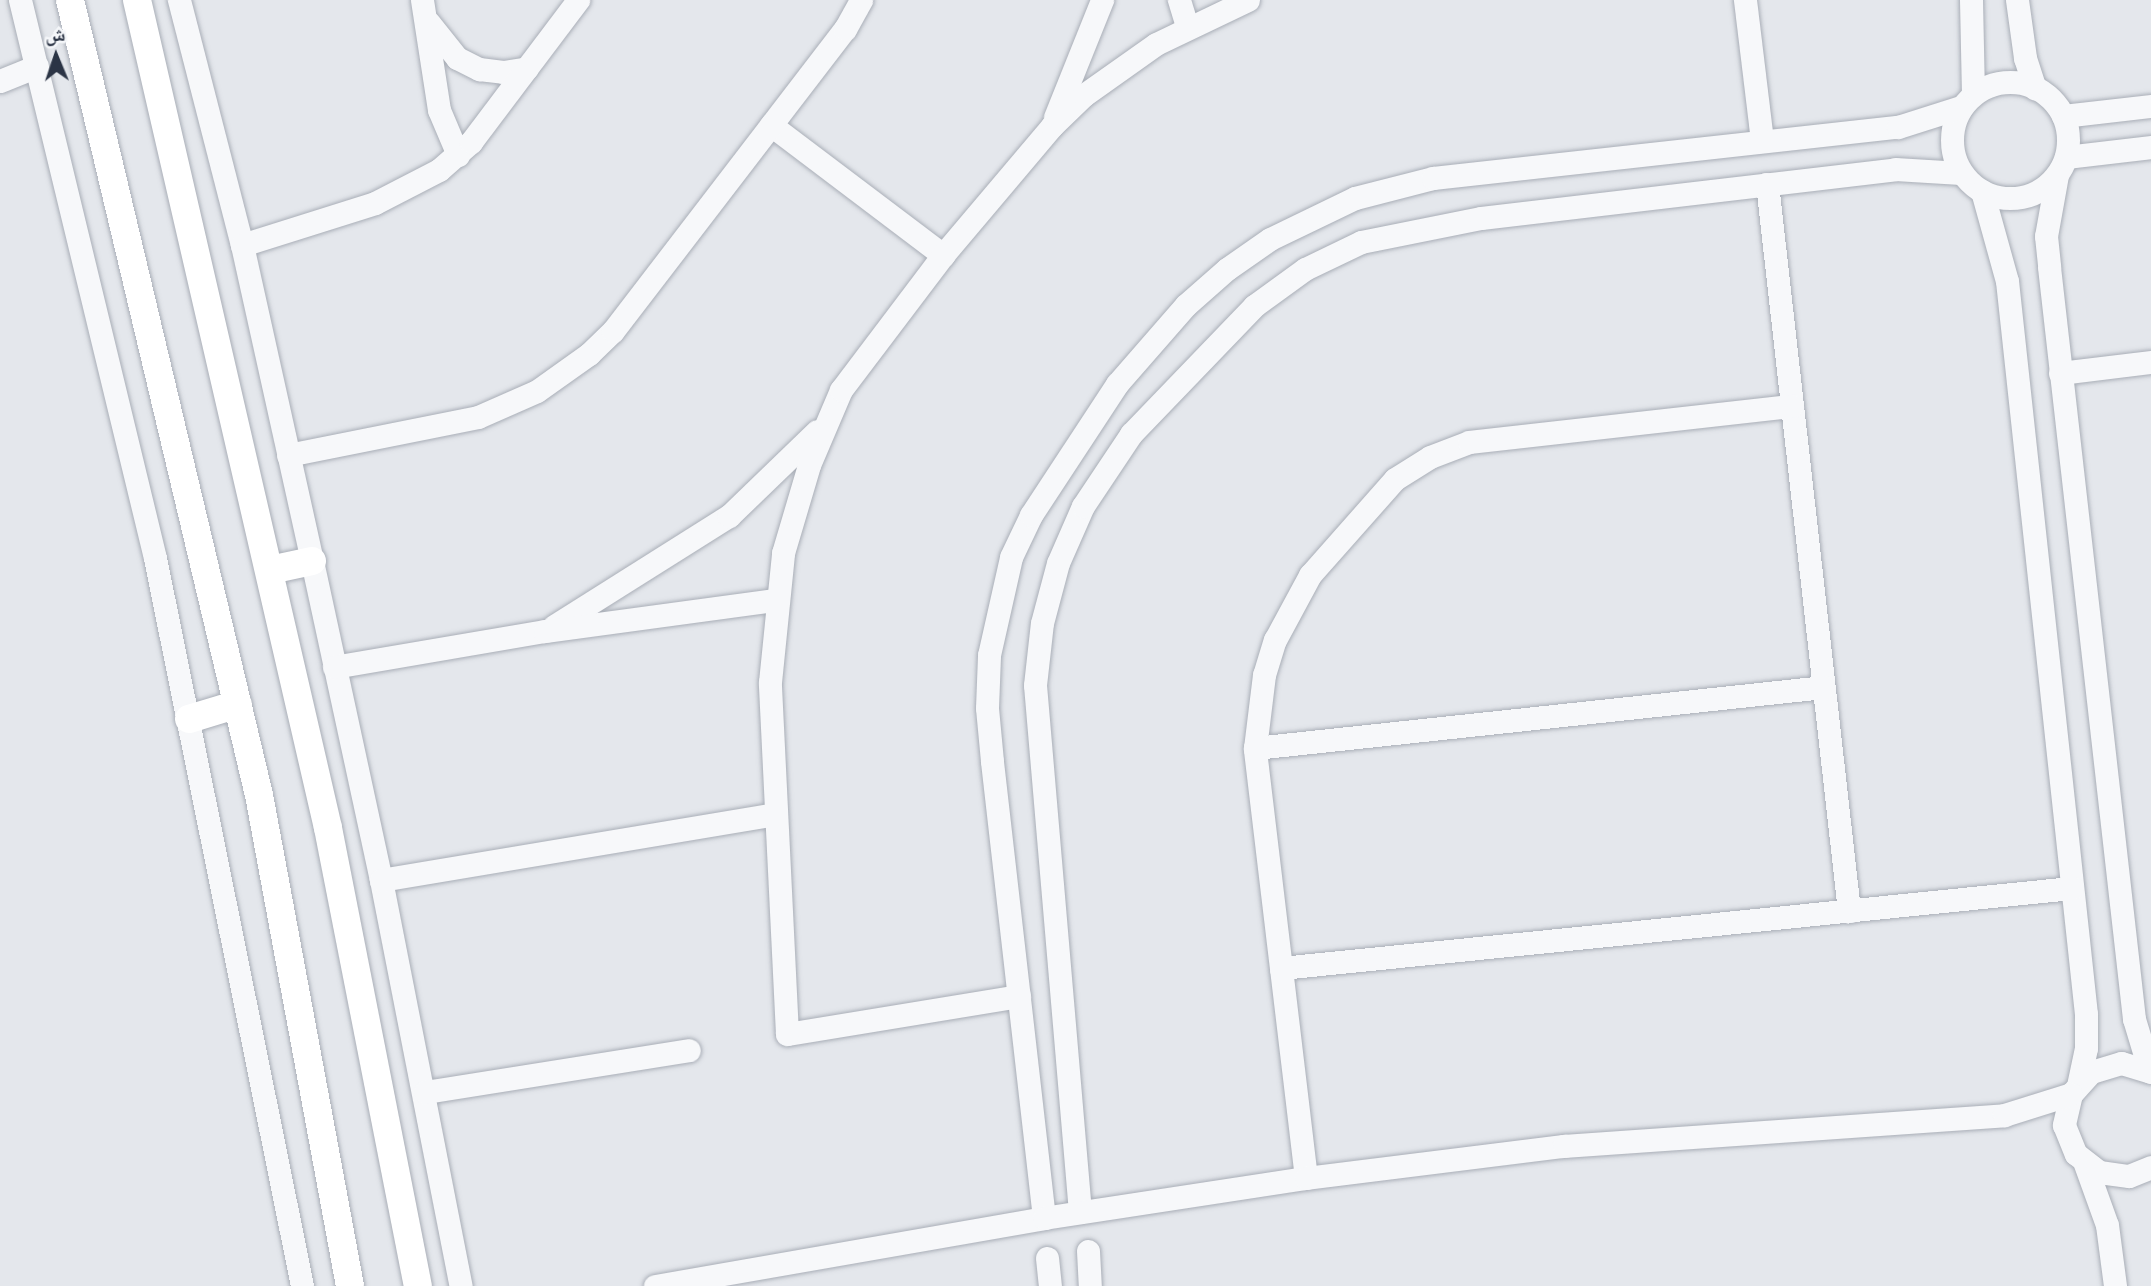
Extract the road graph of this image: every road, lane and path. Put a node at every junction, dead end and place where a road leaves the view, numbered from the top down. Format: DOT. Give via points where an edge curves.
graph roads {
  1 [pos="20,0"];
  2 [pos="70,0"];
  3 [pos="137,0"];
  4 [pos="179,0"];
  5 [pos="578,0"];
  6 [pos="861,0"];
  7 [pos="1102,0"];
  8 [pos="1180,0"];
  9 [pos="1248,0"];
  10 [pos="1745,0"];
  11 [pos="1970,0"];
  12 [pos="2017,0"];
  13 [pos="424,10"];
  14 [pos="1187,26"];
  15 [pos="37,66"];
  16 [pos="527,68"];
  17 [pos="0,80"];
  18 [pos="2035,88"];
  19 [pos="1967,100"];
  20 [pos="2151,106"];
  21 [pos="2063,117"];
  22 [pos="771,125"];
  23 [pos="1052,126"];
  24 [pos="1762,141"];
  25 [pos="2151,147"];
  26 [pos="457,155"];
  27 [pos="2061,166"];
  28 [pos="1961,173"];
  29 [pos="1767,184"];
  30 [pos="1982,191"];
  31 [pos="242,245"];
  32 [pos="943,255"];
  33 [pos="2151,362"];
  34 [pos="2060,373"];
  35 [pos="1792,406"];
  36 [pos="825,422"];
  37 [pos="288,455"];
  38 [pos="312,561"];
  39 [pos="270,570"];
  40 [pos="775,600"];
  41 [pos="545,631"];
  42 [pos="334,667"];
  43 [pos="1824,687"];
  44 [pos="238,704"];
  45 [pos="189,719"];
  46 [pos="1255,748"];
  47 [pos="776,814"];
  48 [pos="382,880"];
  49 [pos="2072,888"];
  50 [pos="1849,911"];
  51 [pos="1282,968"];
  52 [pos="1018,996"];
  53 [pos="689,1050"];
  54 [pos="2151,1072"];
  55 [pos="2075,1088"];
  56 [pos="425,1093"];
  57 [pos="2085,1164"];
  58 [pos="2151,1167"];
  59 [pos="1306,1178"];
  60 [pos="1080,1212"];
  61 [pos="1044,1218"];
  62 [pos="1088,1251"];
  63 [pos="1047,1258"];
  64 [pos="302,1286"];
  65 [pos="350,1286"];
  66 [pos="418,1286"];
  67 [pos="461,1286"];
  68 [pos="655,1286"];
  69 [pos="1050,1286"];
  70 [pos="1090,1286"];
  71 [pos="2115,1286"];
  1 -- 15 [label="street"];
  2 -- 44 [label="main road"];
  3 -- 39 [label="main road"];
  4 -- 31 [label="street"];
  5 -- 16 [label="street"];
  6 -- 22 [label="street" via="845,29"];
  7 -- 23 [label="street"];
  8 -- 14 [label="street"];
  9 -- 14 [label="street"];
  10 -- 24 [label="street"];
  11 -- 19 [label="street"];
  12 -- 18 [label="street" via="2025,58"];
  13 -- 16 [label="street" via="457,58 503,72"];
  13 -- 26 [label="street" via="439,110"];
  14 -- 23 [label="street" via="1119,68"];
  15 -- 17 [label="street"];
  15 -- 45 [label="street"];
  16 -- 26 [label="street"];
  18 -- 19 [label="street" via="2014,82 1993,84"];
  18 -- 21 [label="street" via="2052,100"];
  19 -- 24 [label="street" via="1915,124"];
  19 -- 28 [label="street" via="1952,128 1952,151"];
  20 -- 21 [label="street"];
  21 -- 27 [label="street" via="2068,136"];
  22 -- 32 [label="street"];
  22 -- 37 [label="street" via="613,331 564,374 478,417"];
  23 -- 32 [label="street"];
  24 -- 52 [label="street" via="1433,178 1355,198 1270,239 1227,270 1149,346 1084,429 1031,515 1011,557 998,602 987,708"];
  25 -- 27 [label="street"];
  26 -- 31 [label="street" via="397,194"];
  27 -- 30 [label="street" via="2022,197 2002,198"];
  27 -- 34 [label="street" via="2046,236"];
  28 -- 29 [label="street" via="1895,169"];
  28 -- 30 [label="street"];
  29 -- 35 [label="street"];
  29 -- 60 [label="street" via="1481,218 1360,242 1305,269 1254,306 1131,434 1083,506 1058,563 1042,623 1035,685"];
  30 -- 49 [label="street" via="2007,281"];
  31 -- 37 [label="street"];
  32 -- 36 [label="street" via="859,360"];
  33 -- 34 [label="street"];
  34 -- 54 [label="street" via="2134,1019"];
  35 -- 43 [label="street"];
  35 -- 46 [label="street" via="1469,442 1430,457 1395,479 1334,546 1290,606 1264,675"];
  36 -- 40 [label="street" via="794,508"];
  36 -- 41 [label="street" via="729,516"];
  37 -- 38 [label="street"];
  38 -- 39 [label="main road"];
  38 -- 42 [label="street"];
  39 -- 66 [label="main road" via="328,828"];
  40 -- 41 [label="street"];
  40 -- 47 [label="street" via="770,682"];
  41 -- 42 [label="street"];
  42 -- 48 [label="street"];
  43 -- 46 [label="street"];
  43 -- 50 [label="street"];
  44 -- 45 [label="main road"];
  44 -- 65 [label="main road"];
  45 -- 64 [label="street"];
  46 -- 51 [label="street"];
  47 -- 48 [label="street"];
  47 -- 52 [label="street" via="787,1034"];
  48 -- 56 [label="street"];
  49 -- 50 [label="street"];
  49 -- 55 [label="street" via="2087,1031"];
  50 -- 51 [label="street"];
  51 -- 59 [label="street"];
  52 -- 61 [label="street"];
  53 -- 56 [label="street"];
  54 -- 55 [label="street" via="2128,1064 2105,1066"];
  55 -- 57 [label="street" via="2064,1125 2068,1140"];
  55 -- 59 [label="street" via="2004,1115 1564,1146"];
  56 -- 67 [label="street"];
  57 -- 58 [label="street" via="2114,1176"];
  57 -- 71 [label="street" via="2107,1225"];
  59 -- 60 [label="street"];
  60 -- 61 [label="street"];
  61 -- 68 [label="street"];
  62 -- 70 [label="street"];
  63 -- 69 [label="street"];
}
